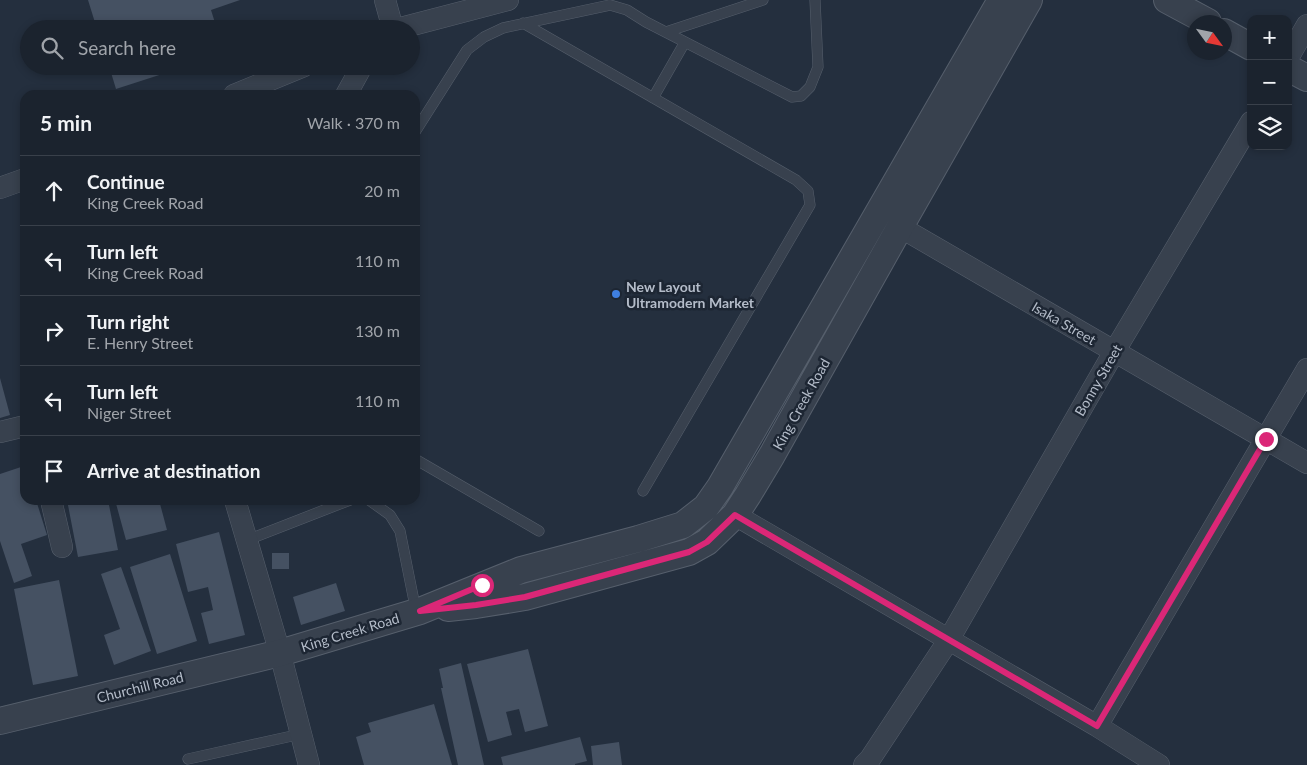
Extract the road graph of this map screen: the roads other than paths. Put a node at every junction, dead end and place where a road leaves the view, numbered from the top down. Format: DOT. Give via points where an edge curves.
graph roads {
  1 [pos="385,0"];
  2 [pos="508,0"];
  3 [pos="763,0"];
  4 [pos="815,0"];
  5 [pos="1001,0"];
  6 [pos="1029,0"];
  7 [pos="1167,0"];
  8 [pos="1195,15"];
  9 [pos="391,20"];
  10 [pos="420,23"];
  11 [pos="523,23"];
  12 [pos="1307,25"];
  13 [pos="666,32"];
  14 [pos="1232,36"];
  15 [pos="685,42"];
  16 [pos="1247,45"];
  17 [pos="1292,51"];
  18 [pos="1292,70"];
  19 [pos="282,75"];
  20 [pos="357,75"];
  21 [pos="1307,78"];
  22 [pos="246,90"];
  23 [pos="349,90"];
  24 [pos="653,98"];
  25 [pos="420,124"];
  26 [pos="1247,129"];
  27 [pos="20,181"];
  28 [pos="0,188"];
  29 [pos="900,227"];
  30 [pos="1114,352"];
  31 [pos="1307,369"];
  32 [pos="20,427"];
  33 [pos="0,432"];
  34 [pos="1266,439"];
  35 [pos="420,463"];
  36 [pos="1307,463"];
  37 [pos="643,491"];
  38 [pos="52,505"];
  39 [pos="236,505"];
  40 [pos="337,505"];
  41 [pos="375,505"];
  42 [pos="735,515"];
  43 [pos="539,531"];
  44 [pos="247,540"];
  45 [pos="62,547"];
  46 [pos="418,611"];
  47 [pos="948,640"];
  48 [pos="280,653"];
  49 [pos="0,721"];
  50 [pos="1097,726"];
  51 [pos="301,734"];
  52 [pos="188,759"];
  53 [pos="309,765"];
  54 [pos="864,765"];
  55 [pos="1159,765"];
  1 -- 9 [label="street"];
  2 -- 10 [label="street"];
  3 -- 13 [label="lane"];
  4 -- 15 [label="lane" via="818,68 810,88 801,96 792,96"];
  5 -- 46 [label="street, King Creek Road" via="706,508 683,525 520,570"];
  6 -- 29 [label="street, King Creek Road"];
  7 -- 8 [label="street"];
  11 -- 13 [label="lane" via="610,5 627,10"];
  11 -- 24 [label="lane"];
  11 -- 25 [label="lane" via="484,36 467,50"];
  12 -- 17 [label="street"];
  13 -- 15 [label="lane"];
  14 -- 16 [label="street"];
  15 -- 24 [label="lane"];
  18 -- 21 [label="street"];
  19 -- 22 [label="street"];
  20 -- 23 [label="street"];
  24 -- 37 [label="lane" via="796,180 808,191 810,205"];
  26 -- 30 [label="street, Bonny Street"];
  27 -- 28 [label="street"];
  29 -- 30 [label="street, Isaka Street"];
  29 -- 42 [label="street, King Creek Road"];
  30 -- 34 [label="street, Isaka Street"];
  30 -- 47 [label="street, Bonny Street"];
  31 -- 34 [label="street"];
  32 -- 33 [label="street"];
  34 -- 36 [label="street, Isaka Street"];
  34 -- 50 [label="street"];
  35 -- 43 [label="lane"];
  38 -- 45 [label="street"];
  39 -- 44 [label="street"];
  40 -- 44 [label="lane"];
  41 -- 46 [label="lane" via="390,515 400,531"];
  42 -- 46 [label="street, King Creek Road" via="707,542 689,552 525,597"];
  42 -- 47 [label="street"];
  44 -- 48 [label="street"];
  46 -- 48 [label="street, King Creek Road"];
  47 -- 50 [label="street"];
  47 -- 54 [label="street, Bonny Street"];
  48 -- 49 [label="street, Churchill Road"];
  48 -- 51 [label="street"];
  50 -- 55 [label="street"];
  51 -- 52 [label="lane"];
  51 -- 53 [label="street"];
}
